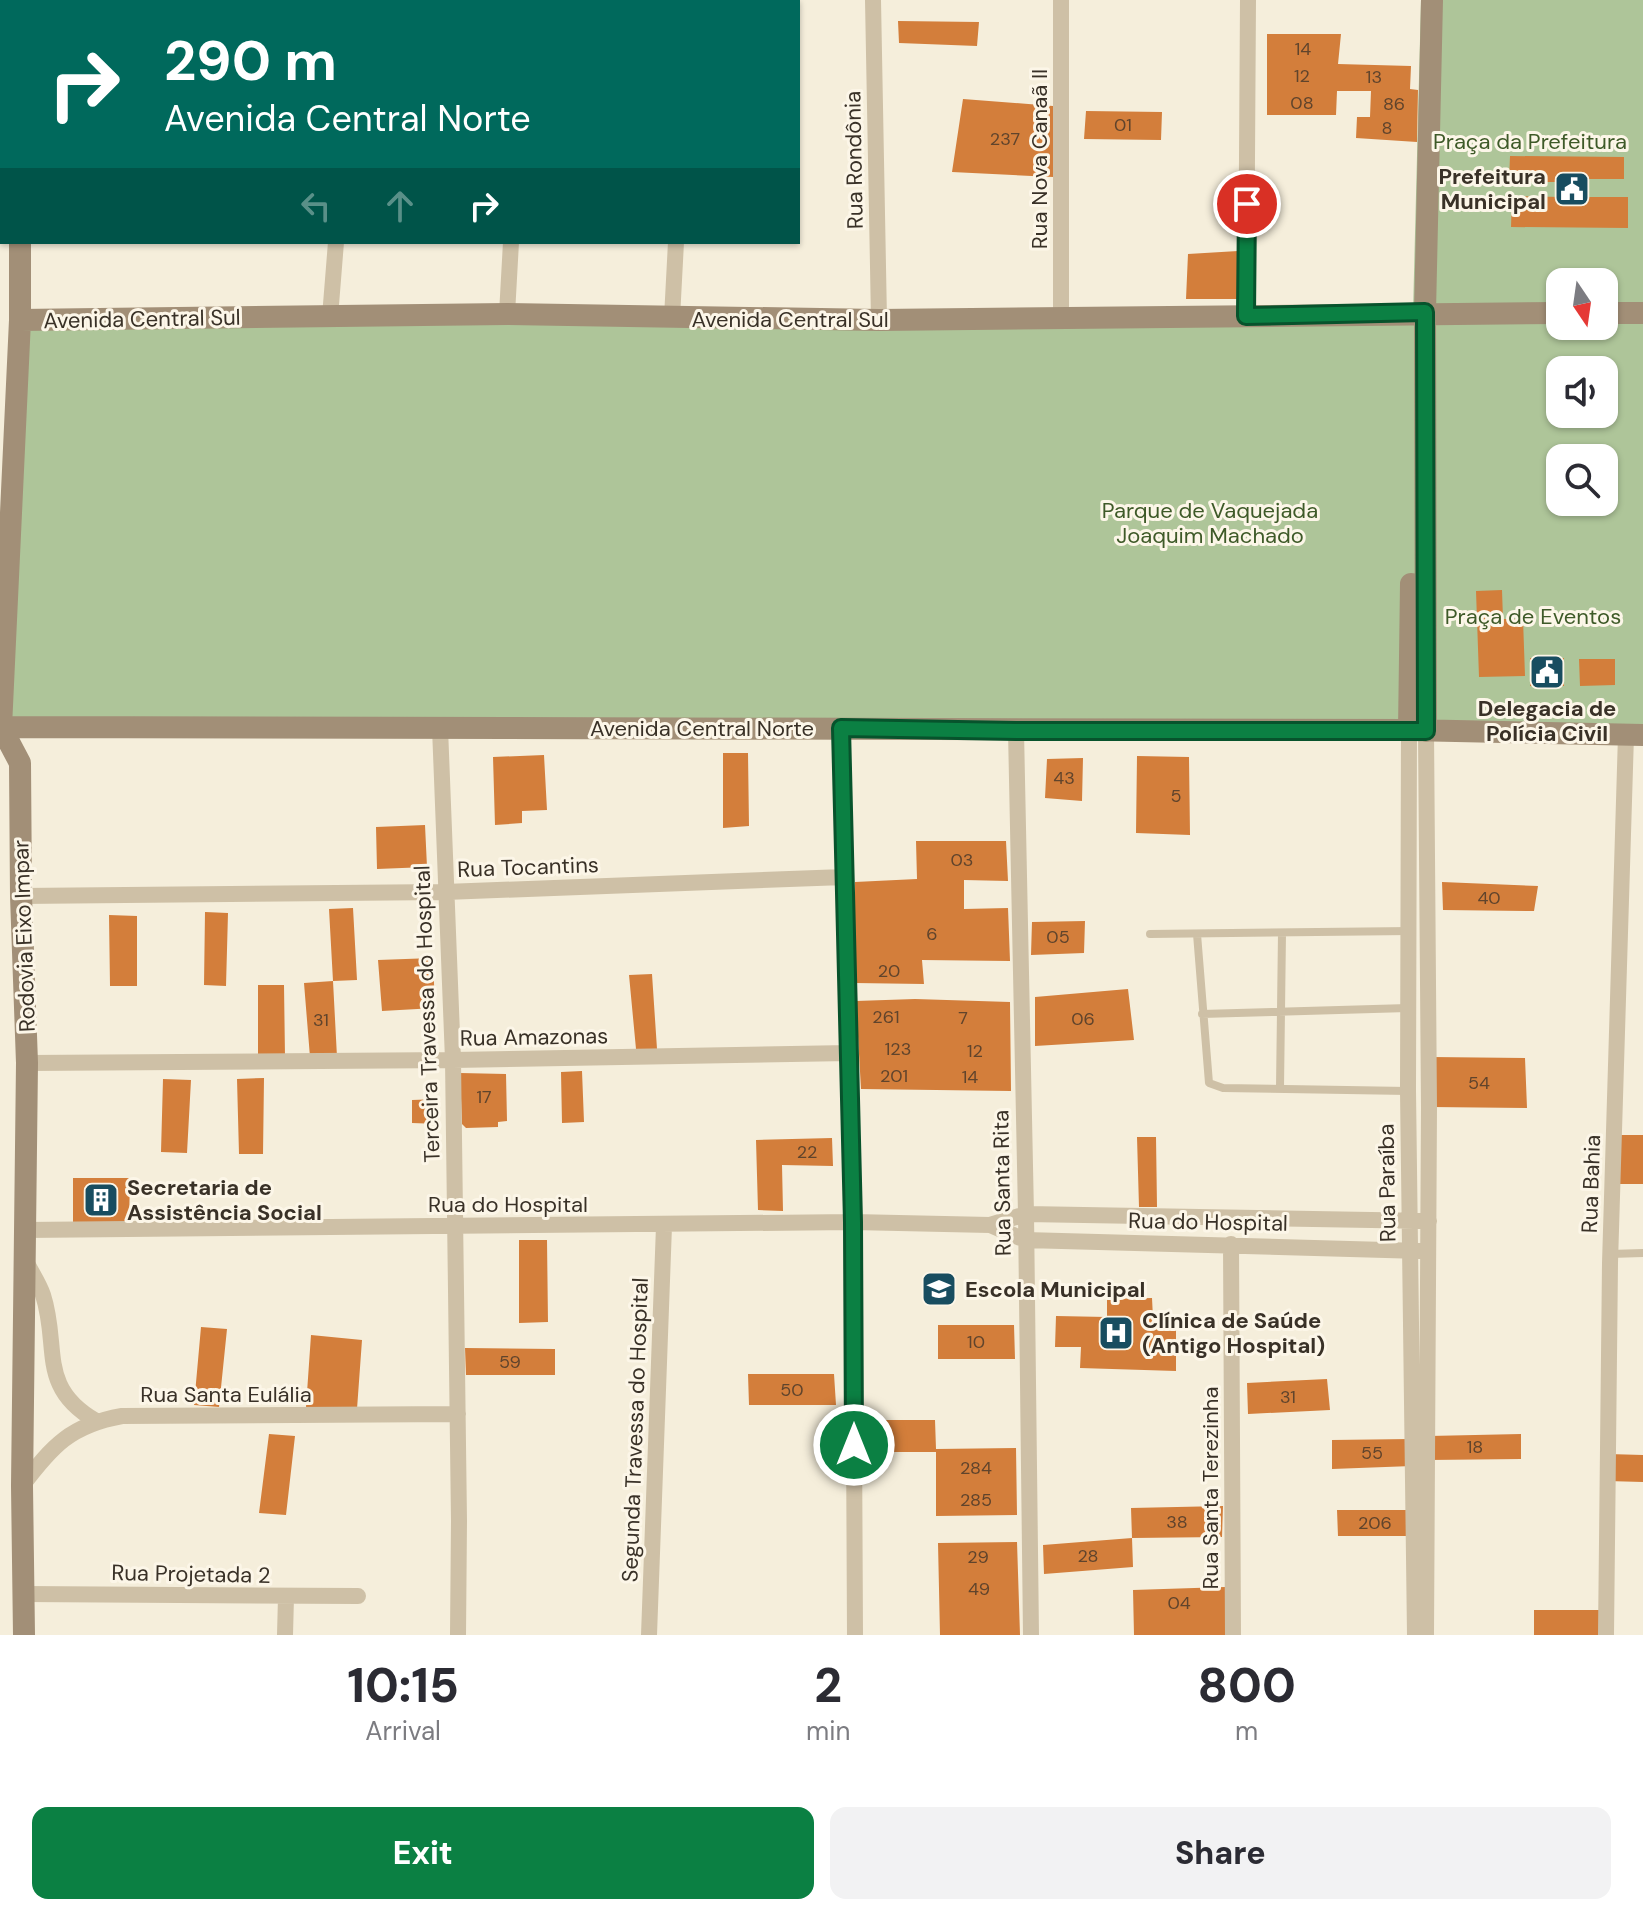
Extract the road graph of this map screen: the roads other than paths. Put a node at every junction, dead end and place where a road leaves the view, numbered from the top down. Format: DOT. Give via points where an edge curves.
graph roads {
  1 [pos="873,0"];
  2 [pos="1061,0"];
  3 [pos="1248,0"];
  4 [pos="1421,0"];
  5 [pos="1432,0"];
  6 [pos="20,244"];
  7 [pos="336,244"];
  8 [pos="511,244"];
  9 [pos="676,244"];
  10 [pos="1419,312"];
  11 [pos="1546,313"];
  12 [pos="1618,313"];
  13 [pos="1643,313"];
  14 [pos="507,314"];
  15 [pos="1246,316"];
  16 [pos="330,317"];
  17 [pos="672,318"];
  18 [pos="1061,318"];
  19 [pos="20,320"];
  20 [pos="879,320"];
  21 [pos="1,727"];
  22 [pos="440,728"];
  23 [pos="841,728"];
  24 [pos="1418,730"];
  25 [pos="1016,731"];
  26 [pos="1635,735"];
  27 [pos="844,877"];
  28 [pos="445,892"];
  29 [pos="21,896"];
  30 [pos="1409,931"];
  31 [pos="1428,931"];
  32 [pos="1282,933"];
  33 [pos="1150,934"];
  34 [pos="1197,934"];
  35 [pos="1409,1008"];
  36 [pos="1280,1011"];
  37 [pos="1202,1014"];
  38 [pos="849,1053"];
  39 [pos="453,1060"];
  40 [pos="27,1063"];
  41 [pos="1280,1088"];
  42 [pos="1408,1091"];
  43 [pos="1026,1214"];
  44 [pos="1429,1221"];
  45 [pos="853,1222"];
  46 [pos="1410,1222"];
  47 [pos="990,1225"];
  48 [pos="454,1226"];
  49 [pos="664,1226"];
  50 [pos="25,1230"];
  51 [pos="1025,1240"];
  52 [pos="1231,1244"];
  53 [pos="1411,1251"];
  54 [pos="1429,1251"];
  55 [pos="1643,1253"];
  56 [pos="1610,1254"];
  57 [pos="25,1260"];
  58 [pos="458,1414"];
  59 [pos="96,1421"];
  60 [pos="22,1486"];
  61 [pos="23,1594"];
  62 [pos="358,1596"];
  63 [pos="286,1597"];
  64 [pos="24,1635"];
  65 [pos="285,1635"];
  66 [pos="458,1635"];
  67 [pos="649,1635"];
  68 [pos="855,1635"];
  69 [pos="1031,1635"];
  70 [pos="1233,1635"];
  71 [pos="1415,1635"];
  72 [pos="1426,1635"];
  73 [pos="1606,1635"];
  1 -- 20 [label="street, Rua Rondônia"];
  2 -- 18 [label="street, Rua Nova Canaã II"];
  3 -- 15 [label="street"];
  4 -- 10 [label="street"];
  5 -- 10 [label="street"];
  6 -- 19 [label="street"];
  7 -- 16 [label="street"];
  8 -- 14 [label="street"];
  9 -- 17 [label="street"];
  10 -- 11 [label="street, Avenida Central Sul"];
  10 -- 15 [label="street, Avenida Central Sul"];
  10 -- 24 [label="street"];
  12 -- 13 [label="street"];
  14 -- 16 [label="street, Avenida Central Sul"];
  14 -- 17 [label="street, Avenida Central Sul"];
  15 -- 18 [label="street, Avenida Central Sul"];
  16 -- 19 [label="street, Avenida Central Sul"];
  17 -- 20 [label="street, Avenida Central Sul"];
  18 -- 20 [label="street, Avenida Central Sul"];
  19 -- 21 [label="street"];
  21 -- 22 [label="street, Avenida Central Norte"];
  21 -- 29 [label="street, Rodovia Eixo Impar" via="20,763"];
  22 -- 23 [label="street, Avenida Central Norte"];
  22 -- 28 [label="street, Terceira Travessa do Hospital"];
  23 -- 25 [label="street, Avenida Central Norte"];
  23 -- 27 [label="street"];
  24 -- 25 [label="street, Avenida Central Norte"];
  24 -- 26 [label="street, Avenida Central Norte"];
  24 -- 30 [label="street, Rua Paraíba"];
  24 -- 31 [label="street, Rua Paraíba"];
  25 -- 43 [label="street, Rua Santa Rita"];
  26 -- 56 [label="street, Rua Bahia"];
  27 -- 28 [label="street, Rua Tocantins"];
  27 -- 38 [label="street"];
  28 -- 29 [label="street, Rua Tocantins"];
  28 -- 39 [label="street, Terceira Travessa do Hospital"];
  29 -- 40 [label="street, Rodovia Eixo Impar"];
  30 -- 31 [label="lane"];
  30 -- 32 [label="lane"];
  30 -- 35 [label="street, Rua Paraíba"];
  31 -- 44 [label="street, Rua Paraíba"];
  32 -- 34 [label="lane"];
  32 -- 36 [label="lane"];
  33 -- 34 [label="lane"];
  34 -- 37 [label="lane"];
  35 -- 36 [label="lane"];
  35 -- 42 [label="street, Rua Paraíba"];
  36 -- 37 [label="lane"];
  36 -- 41 [label="lane"];
  37 -- 41 [label="lane" via="1209,1083 1223,1088"];
  38 -- 39 [label="street, Rua Amazonas"];
  38 -- 45 [label="street"];
  39 -- 40 [label="street, Rua Amazonas"];
  39 -- 48 [label="street, Terceira Travessa do Hospital"];
  40 -- 50 [label="street, Rodovia Eixo Impar"];
  41 -- 42 [label="lane"];
  42 -- 46 [label="street, Rua Paraíba"];
  43 -- 46 [label="street, Rua do Hospital"];
  43 -- 47 [label="street, Rua do Hospital"];
  43 -- 51 [label="street, Rua Santa Rita"];
  44 -- 46 [label="street, Rua do Hospital"];
  44 -- 54 [label="street, Rua Paraíba"];
  45 -- 47 [label="street, Rua do Hospital"];
  45 -- 49 [label="street, Rua do Hospital"];
  45 -- 68 [label="street"];
  46 -- 53 [label="street, Rua Paraíba"];
  47 -- 51 [label="street, Rua do Hospital"];
  48 -- 49 [label="street, Rua do Hospital"];
  48 -- 50 [label="street, Rua do Hospital"];
  48 -- 58 [label="street, Terceira Travessa do Hospital"];
  49 -- 67 [label="street, Segunda Travessa do Hospital"];
  50 -- 57 [label="street, Rodovia Eixo Impar"];
  51 -- 52 [label="street, Rua do Hospital"];
  51 -- 69 [label="street, Rua Santa Rita"];
  52 -- 53 [label="street, Rua do Hospital"];
  52 -- 70 [label="street, Rua Santa Terezinha"];
  53 -- 54 [label="street, Rua do Hospital"];
  53 -- 71 [label="street, Rua Paraíba"];
  54 -- 72 [label="street, Rua Paraíba"];
  55 -- 56 [label="lane"];
  56 -- 73 [label="street, Rua Bahia"];
  57 -- 59 [label="street" via="43,1294 56,1375 76,1410"];
  57 -- 60 [label="street, Rodovia Eixo Impar"];
  58 -- 59 [label="street, Rua Santa Eulália" via="122,1416"];
  58 -- 66 [label="street, Terceira Travessa do Hospital"];
  59 -- 60 [label="street, Rua Santa Eulália" via="61,1440"];
  60 -- 61 [label="street, Rodovia Eixo Impar"];
  61 -- 63 [label="street, Rua Projetada 2"];
  61 -- 64 [label="street, Rodovia Eixo Impar"];
  62 -- 63 [label="street, Rua Projetada 2"];
  63 -- 65 [label="street"];
}
